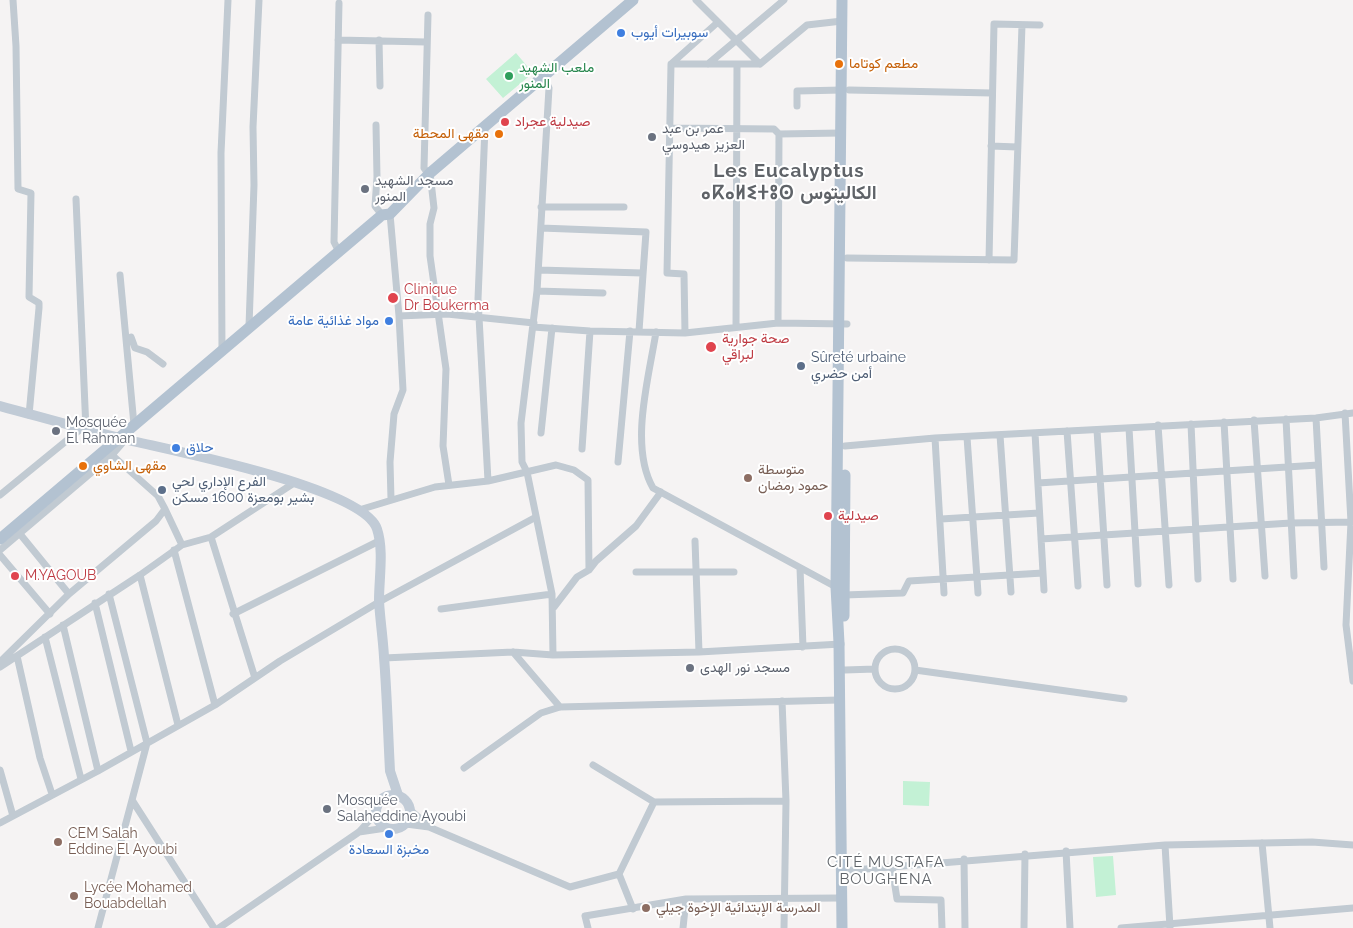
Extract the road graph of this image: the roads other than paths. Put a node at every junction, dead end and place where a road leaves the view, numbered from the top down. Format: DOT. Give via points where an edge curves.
graph roads {
  1 [pos="13,0"];
  2 [pos="228,0"];
  3 [pos="259,0"];
  4 [pos="633,0"];
  5 [pos="696,0"];
  6 [pos="784,0"];
  7 [pos="842,0"];
  8 [pos="849,0"];
  9 [pos="339,3"];
  10 [pos="428,16"];
  11 [pos="718,22"];
  12 [pos="842,22"];
  13 [pos="1022,24"];
  14 [pos="1040,25"];
  15 [pos="338,40"];
  16 [pos="379,40"];
  17 [pos="737,40"];
  18 [pos="426,42"];
  19 [pos="671,64"];
  20 [pos="708,64"];
  21 [pos="737,64"];
  22 [pos="760,64"];
  23 [pos="544,77"];
  24 [pos="380,86"];
  25 [pos="846,90"];
  26 [pos="992,93"];
  27 [pos="797,106"];
  28 [pos="376,125"];
  29 [pos="485,126"];
  30 [pos="670,128"];
  31 [pos="736,129"];
  32 [pos="841,133"];
  33 [pos="780,134"];
  34 [pos="991,146"];
  35 [pos="1017,147"];
  36 [pos="430,174"];
  37 [pos="76,199"];
  38 [pos="542,207"];
  39 [pos="624,207"];
  40 [pos="386,214"];
  41 [pos="542,228"];
  42 [pos="339,252"];
  43 [pos="847,258"];
  44 [pos="989,260"];
  45 [pos="539,270"];
  46 [pos="642,273"];
  47 [pos="120,275"];
  48 [pos="538,291"];
  49 [pos="603,293"];
  50 [pos="438,315"];
  51 [pos="399,316"];
  52 [pos="480,318"];
  53 [pos="778,323"];
  54 [pos="126,324"];
  55 [pos="843,324"];
  56 [pos="534,325"];
  57 [pos="249,326"];
  58 [pos="736,326"];
  59 [pos="552,328"];
  60 [pos="590,331"];
  61 [pos="630,331"];
  62 [pos="639,331"];
  63 [pos="656,332"];
  64 [pos="685,332"];
  65 [pos="222,351"];
  66 [pos="163,364"];
  67 [pos="0,406"];
  68 [pos="1344,413"];
  69 [pos="1353,413"];
  70 [pos="29,415"];
  71 [pos="1316,418"];
  72 [pos="1286,419"];
  73 [pos="1254,420"];
  74 [pos="1224,422"];
  75 [pos="1191,424"];
  76 [pos="134,425"];
  77 [pos="1158,425"];
  78 [pos="1129,428"];
  79 [pos="84,429"];
  80 [pos="1097,430"];
  81 [pos="1068,431"];
  82 [pos="541,433"];
  83 [pos="1035,433"];
  84 [pos="1000,435"];
  85 [pos="967,437"];
  86 [pos="935,438"];
  87 [pos="121,439"];
  88 [pos="845,446"];
  89 [pos="582,450"];
  90 [pos="112,455"];
  91 [pos="618,462"];
  92 [pos="1318,464"];
  93 [pos="1288,467"];
  94 [pos="1258,469"];
  95 [pos="1225,470"];
  96 [pos="527,472"];
  97 [pos="1161,473"];
  98 [pos="1194,473"];
  99 [pos="1131,475"];
  100 [pos="1101,478"];
  101 [pos="488,480"];
  102 [pos="1070,480"];
  103 [pos="294,483"];
  104 [pos="1038,483"];
  105 [pos="449,486"];
  106 [pos="661,492"];
  107 [pos="0,495"];
  108 [pos="391,499"];
  109 [pos="1351,505"];
  110 [pos="164,509"];
  111 [pos="359,510"];
  112 [pos="1039,513"];
  113 [pos="1006,515"];
  114 [pos="536,517"];
  115 [pos="972,518"];
  116 [pos="941,519"];
  117 [pos="1350,522"];
  118 [pos="1291,523"];
  119 [pos="1322,523"];
  120 [pos="1260,526"];
  121 [pos="1229,527"];
  122 [pos="1197,530"];
  123 [pos="1166,531"];
  124 [pos="1135,532"];
  125 [pos="20,534"];
  126 [pos="1105,534"];
  127 [pos="211,537"];
  128 [pos="1074,537"];
  129 [pos="0,539"];
  130 [pos="1041,539"];
  131 [pos="379,541"];
  132 [pos="695,541"];
  133 [pos="182,545"];
  134 [pos="0,550"];
  135 [pos="174,550"];
  136 [pos="0,555"];
  137 [pos="1324,567"];
  138 [pos="800,568"];
  139 [pos="589,570"];
  140 [pos="697,571"];
  141 [pos="636,572"];
  142 [pos="734,572"];
  143 [pos="1043,573"];
  144 [pos="140,575"];
  145 [pos="1010,575"];
  146 [pos="1265,576"];
  147 [pos="1294,576"];
  148 [pos="976,578"];
  149 [pos="942,579"];
  150 [pos="1198,579"];
  151 [pos="1234,579"];
  152 [pos="1138,584"];
  153 [pos="1108,585"];
  154 [pos="1168,585"];
  155 [pos="1078,586"];
  156 [pos="1044,590"];
  157 [pos="840,591"];
  158 [pos="1011,592"];
  159 [pos="944,593"];
  160 [pos="69,594"];
  161 [pos="109,594"];
  162 [pos="552,594"];
  163 [pos="978,594"];
  164 [pos="379,602"];
  165 [pos="95,603"];
  166 [pos="554,607"];
  167 [pos="441,609"];
  168 [pos="50,614"];
  169 [pos="233,614"];
  170 [pos="63,625"];
  171 [pos="45,637"];
  172 [pos="841,644"];
  173 [pos="803,648"];
  174 [pos="1351,649"];
  175 [pos="513,652"];
  176 [pos="699,652"];
  177 [pos="553,655"];
  178 [pos="17,656"];
  179 [pos="384,658"];
  180 [pos="0,662"];
  181 [pos="0,667"];
  182 [pos="875,669"];
  183 [pos="845,670"];
  184 [pos="915,670"];
  185 [pos="254,678"];
  186 [pos="1353,681"];
  187 [pos="1124,699"];
  188 [pos="839,700"];
  189 [pos="782,701"];
  190 [pos="214,705"];
  191 [pos="560,707"];
  192 [pos="178,725"];
  193 [pos="147,743"];
  194 [pos="131,752"];
  195 [pos="594,765"];
  196 [pos="464,768"];
  197 [pos="0,770"];
  198 [pos="98,771"];
  199 [pos="390,771"];
  200 [pos="81,779"];
  201 [pos="52,794"];
  202 [pos="398,796"];
  203 [pos="383,798"];
  204 [pos="132,800"];
  205 [pos="786,801"];
  206 [pos="654,802"];
  207 [pos="410,810"];
  208 [pos="375,814"];
  209 [pos="13,816"];
  210 [pos="0,823"];
  211 [pos="406,824"];
  212 [pos="429,827"];
  213 [pos="386,828"];
  214 [pos="359,832"];
  215 [pos="1262,842"];
  216 [pos="1165,845"];
  217 [pos="1353,845"];
  218 [pos="1066,851"];
  219 [pos="1025,854"];
  220 [pos="964,859"];
  221 [pos="892,867"];
  222 [pos="844,871"];
  223 [pos="619,874"];
  224 [pos="841,898"];
  225 [pos="686,899"];
  226 [pos="784,899"];
  227 [pos="1353,908"];
  228 [pos="633,909"];
  229 [pos="1268,915"];
  230 [pos="1170,926"];
  231 [pos="98,928"];
  232 [pos="214,928"];
  233 [pos="219,928"];
  234 [pos="588,928"];
  235 [pos="682,928"];
  236 [pos="784,928"];
  237 [pos="842,928"];
  238 [pos="848,928"];
  239 [pos="942,928"];
  240 [pos="965,928"];
  241 [pos="1024,928"];
  242 [pos="1070,928"];
  243 [pos="1121,928"];
  244 [pos="1133,928"];
  245 [pos="1270,928"];
  1 -- 70 [label="street" via="18,189 31,193 28,297 39,302"];
  2 -- 65 [label="street" via="221,153"];
  3 -- 57 [label="street"];
  4 -- 23 [label="main road"];
  5 -- 11 [label="street"];
  6 -- 17 [label="street"];
  7 -- 12 [label="main road"];
  8 -- 25 [label="main road"];
  9 -- 15 [label="street"];
  10 -- 18 [label="street"];
  11 -- 17 [label="street"];
  11 -- 19 [label="street"];
  12 -- 22 [label="street" via="807,25"];
  12 -- 25 [label="main road"];
  13 -- 14 [label="street"];
  13 -- 26 [label="street" via="994,24"];
  13 -- 35 [label="street"];
  15 -- 16 [label="street"];
  15 -- 42 [label="street" via="334,242"];
  16 -- 18 [label="street"];
  16 -- 24 [label="street"];
  17 -- 20 [label="street"];
  17 -- 22 [label="street"];
  18 -- 36 [label="street" via="424,168"];
  19 -- 20 [label="street"];
  19 -- 30 [label="street"];
  20 -- 21 [label="street"];
  21 -- 22 [label="street"];
  21 -- 31 [label="street"];
  23 -- 29 [label="main road"];
  23 -- 38 [label="street" via="549,88"];
  25 -- 26 [label="street"];
  25 -- 27 [label="street" via="797,91"];
  25 -- 32 [label="main road"];
  25 -- 43 [label="main road"];
  26 -- 34 [label="street"];
  28 -- 40 [label="street" via="375,206"];
  29 -- 36 [label="main road"];
  29 -- 52 [label="street" via="478,274"];
  30 -- 31 [label="street"];
  30 -- 64 [label="street" via="667,273 684,274"];
  31 -- 33 [label="street" via="774,129"];
  31 -- 58 [label="street"];
  32 -- 33 [label="street"];
  32 -- 55 [label="main road"];
  33 -- 53 [label="street"];
  34 -- 35 [label="street"];
  34 -- 44 [label="street"];
  35 -- 44 [label="street" via="1014,260"];
  36 -- 40 [label="main road"];
  36 -- 50 [label="street" via="434,208 430,224 430,256"];
  37 -- 79 [label="street"];
  38 -- 39 [label="street"];
  38 -- 41 [label="street"];
  40 -- 42 [label="main road"];
  40 -- 51 [label="street"];
  41 -- 45 [label="street"];
  41 -- 46 [label="street" via="646,232"];
  42 -- 57 [label="main road"];
  43 -- 44 [label="street"];
  43 -- 55 [label="main road"];
  45 -- 46 [label="street"];
  45 -- 48 [label="street"];
  46 -- 62 [label="street"];
  47 -- 54 [label="street"];
  48 -- 49 [label="street"];
  48 -- 56 [label="street"];
  50 -- 51 [label="street"];
  50 -- 52 [label="street"];
  50 -- 105 [label="street" via="446,368 443,446"];
  51 -- 108 [label="street" via="402,390 394,414"];
  52 -- 56 [label="street"];
  52 -- 101 [label="street"];
  53 -- 55 [label="street"];
  53 -- 58 [label="street"];
  54 -- 66 [label="street" via="130,327 133,346"];
  54 -- 76 [label="street"];
  55 -- 88 [label="main road"];
  55 -- 157 [label="main road"];
  56 -- 59 [label="street"];
  56 -- 96 [label="street" via="520,423 522,462"];
  57 -- 65 [label="main road"];
  58 -- 64 [label="street"];
  59 -- 60 [label="street"];
  59 -- 82 [label="street"];
  60 -- 61 [label="street"];
  60 -- 89 [label="street"];
  61 -- 62 [label="street"];
  61 -- 91 [label="street"];
  62 -- 63 [label="street"];
  63 -- 64 [label="street"];
  63 -- 106 [label="street" via="642,427 646,476 652,488"];
  65 -- 76 [label="main road"];
  67 -- 70 [label="street"];
  68 -- 69 [label="street"];
  68 -- 71 [label="street"];
  68 -- 109 [label="street"];
  70 -- 79 [label="street"];
  71 -- 72 [label="street"];
  71 -- 92 [label="street"];
  72 -- 73 [label="street"];
  72 -- 93 [label="street"];
  73 -- 74 [label="street"];
  73 -- 94 [label="street"];
  74 -- 75 [label="street"];
  74 -- 95 [label="street"];
  75 -- 77 [label="street"];
  75 -- 98 [label="street"];
  76 -- 87 [label="main road"];
  77 -- 78 [label="street"];
  77 -- 97 [label="street"];
  78 -- 80 [label="street"];
  78 -- 99 [label="street"];
  79 -- 87 [label="street"];
  79 -- 107 [label="street"];
  80 -- 81 [label="street"];
  80 -- 100 [label="street"];
  81 -- 83 [label="street"];
  81 -- 102 [label="street"];
  83 -- 84 [label="street"];
  83 -- 104 [label="street"];
  84 -- 85 [label="street"];
  84 -- 113 [label="street"];
  85 -- 86 [label="street"];
  85 -- 115 [label="street"];
  86 -- 88 [label="street"];
  86 -- 116 [label="street"];
  87 -- 90 [label="street"];
  87 -- 103 [label="street" via="219,461"];
  87 -- 129 [label="main road"];
  88 -- 157 [label="main road"];
  90 -- 110 [label="street" via="158,496"];
  90 -- 125 [label="street"];
  92 -- 93 [label="street"];
  92 -- 119 [label="street"];
  93 -- 94 [label="street"];
  93 -- 118 [label="street"];
  94 -- 95 [label="street"];
  94 -- 120 [label="street"];
  95 -- 98 [label="street"];
  95 -- 121 [label="street"];
  96 -- 101 [label="street"];
  96 -- 114 [label="street"];
  96 -- 139 [label="street" via="556,465 574,470 588,480"];
  97 -- 98 [label="street"];
  97 -- 99 [label="street"];
  97 -- 123 [label="street"];
  98 -- 122 [label="street"];
  99 -- 100 [label="street"];
  99 -- 124 [label="street"];
  100 -- 102 [label="street"];
  100 -- 126 [label="street"];
  101 -- 105 [label="street"];
  102 -- 104 [label="street"];
  102 -- 128 [label="street"];
  103 -- 111 [label="street" via="321,491"];
  103 -- 127 [label="street"];
  104 -- 112 [label="street"];
  105 -- 108 [label="street"];
  106 -- 138 [label="street"];
  106 -- 139 [label="street" via="636,526 596,560"];
  108 -- 111 [label="street"];
  109 -- 117 [label="street"];
  110 -- 133 [label="street"];
  110 -- 160 [label="street" via="156,521"];
  111 -- 131 [label="street" via="377,528"];
  112 -- 113 [label="street"];
  112 -- 130 [label="street"];
  113 -- 115 [label="street"];
  113 -- 145 [label="street"];
  114 -- 162 [label="street"];
  114 -- 164 [label="street"];
  115 -- 116 [label="street"];
  115 -- 148 [label="street"];
  116 -- 149 [label="street"];
  117 -- 119 [label="street"];
  117 -- 174 [label="street" via="1346,597"];
  118 -- 119 [label="street"];
  118 -- 120 [label="street"];
  118 -- 147 [label="street"];
  119 -- 137 [label="street"];
  120 -- 121 [label="street"];
  120 -- 146 [label="street"];
  121 -- 122 [label="street"];
  121 -- 151 [label="street"];
  122 -- 123 [label="street"];
  122 -- 150 [label="street"];
  123 -- 124 [label="street"];
  123 -- 154 [label="street"];
  124 -- 126 [label="street"];
  124 -- 152 [label="street"];
  125 -- 134 [label="street"];
  125 -- 160 [label="street"];
  126 -- 128 [label="street"];
  126 -- 153 [label="street"];
  127 -- 133 [label="street"];
  127 -- 169 [label="street"];
  128 -- 130 [label="street"];
  128 -- 155 [label="street"];
  130 -- 143 [label="street"];
  131 -- 164 [label="street"];
  131 -- 169 [label="street"];
  132 -- 140 [label="street"];
  133 -- 135 [label="street"];
  135 -- 144 [label="street"];
  135 -- 190 [label="street"];
  136 -- 168 [label="street"];
  138 -- 157 [label="street"];
  138 -- 173 [label="street"];
  139 -- 166 [label="street" via="577,577"];
  140 -- 141 [label="street"];
  140 -- 142 [label="street"];
  140 -- 176 [label="street"];
  143 -- 145 [label="street"];
  143 -- 156 [label="street"];
  144 -- 161 [label="street"];
  144 -- 192 [label="street"];
  145 -- 148 [label="street"];
  145 -- 158 [label="street"];
  148 -- 149 [label="street"];
  148 -- 163 [label="street"];
  149 -- 157 [label="street" via="909,581 903,592"];
  149 -- 159 [label="street"];
  157 -- 172 [label="main road"];
  160 -- 168 [label="street"];
  161 -- 165 [label="street"];
  161 -- 193 [label="street"];
  162 -- 166 [label="street"];
  162 -- 167 [label="street"];
  164 -- 179 [label="street"];
  164 -- 185 [label="street"];
  165 -- 170 [label="street"];
  165 -- 194 [label="street"];
  166 -- 177 [label="street"];
  168 -- 180 [label="street"];
  169 -- 185 [label="street"];
  170 -- 171 [label="street"];
  170 -- 198 [label="street"];
  171 -- 178 [label="street"];
  171 -- 200 [label="street"];
  172 -- 173 [label="street"];
  172 -- 183 [label="main road"];
  172 -- 188 [label="main road"];
  173 -- 176 [label="street"];
  174 -- 186 [label="street"];
  175 -- 177 [label="street"];
  175 -- 179 [label="street"];
  175 -- 191 [label="street"];
  176 -- 177 [label="street"];
  178 -- 181 [label="street"];
  178 -- 201 [label="street" via="40,758"];
  179 -- 199 [label="street"];
  182 -- 183 [label="street"];
  182 -- 184 [label="street" via="880,682 893,689 906,686"];
  182 -- 184 [label="street" via="880,656 892,650 906,652"];
  183 -- 222 [label="main road"];
  184 -- 187 [label="street"];
  185 -- 190 [label="street"];
  188 -- 189 [label="street"];
  188 -- 222 [label="main road"];
  189 -- 191 [label="street"];
  189 -- 205 [label="street"];
  190 -- 192 [label="street"];
  191 -- 196 [label="street" via="541,714"];
  192 -- 193 [label="street"];
  193 -- 194 [label="street"];
  193 -- 204 [label="street"];
  194 -- 198 [label="street"];
  195 -- 206 [label="street"];
  197 -- 209 [label="street"];
  198 -- 200 [label="street"];
  199 -- 202 [label="street"];
  199 -- 203 [label="street"];
  200 -- 201 [label="street"];
  201 -- 209 [label="street"];
  202 -- 203 [label="street"];
  202 -- 207 [label="street" via="406,801"];
  203 -- 208 [label="street"];
  204 -- 231 [label="street"];
  204 -- 232 [label="street"];
  205 -- 206 [label="street"];
  205 -- 226 [label="street"];
  206 -- 223 [label="street"];
  207 -- 211 [label="street"];
  207 -- 212 [label="street"];
  208 -- 213 [label="street"];
  208 -- 214 [label="street"];
  209 -- 210 [label="street"];
  211 -- 212 [label="street"];
  211 -- 213 [label="street" via="399,829"];
  212 -- 223 [label="street" via="570,887"];
  213 -- 214 [label="street"];
  214 -- 233 [label="street"];
  215 -- 216 [label="street"];
  215 -- 217 [label="street"];
  215 -- 229 [label="street"];
  216 -- 218 [label="street"];
  216 -- 230 [label="street"];
  218 -- 219 [label="street"];
  218 -- 242 [label="street"];
  219 -- 220 [label="street"];
  219 -- 241 [label="street"];
  220 -- 221 [label="street"];
  220 -- 240 [label="street"];
  221 -- 222 [label="street"];
  221 -- 239 [label="street" via="897,899 941,900"];
  222 -- 224 [label="main road"];
  222 -- 238 [label="main road"];
  223 -- 228 [label="street"];
  224 -- 226 [label="street"];
  224 -- 237 [label="main road"];
  225 -- 226 [label="street"];
  225 -- 228 [label="street"];
  225 -- 235 [label="street"];
  226 -- 236 [label="street"];
  227 -- 229 [label="street"];
  228 -- 234 [label="street" via="586,916"];
  229 -- 230 [label="street"];
  229 -- 245 [label="street"];
  230 -- 244 [label="street"];
  243 -- 244 [label="street"];
}
